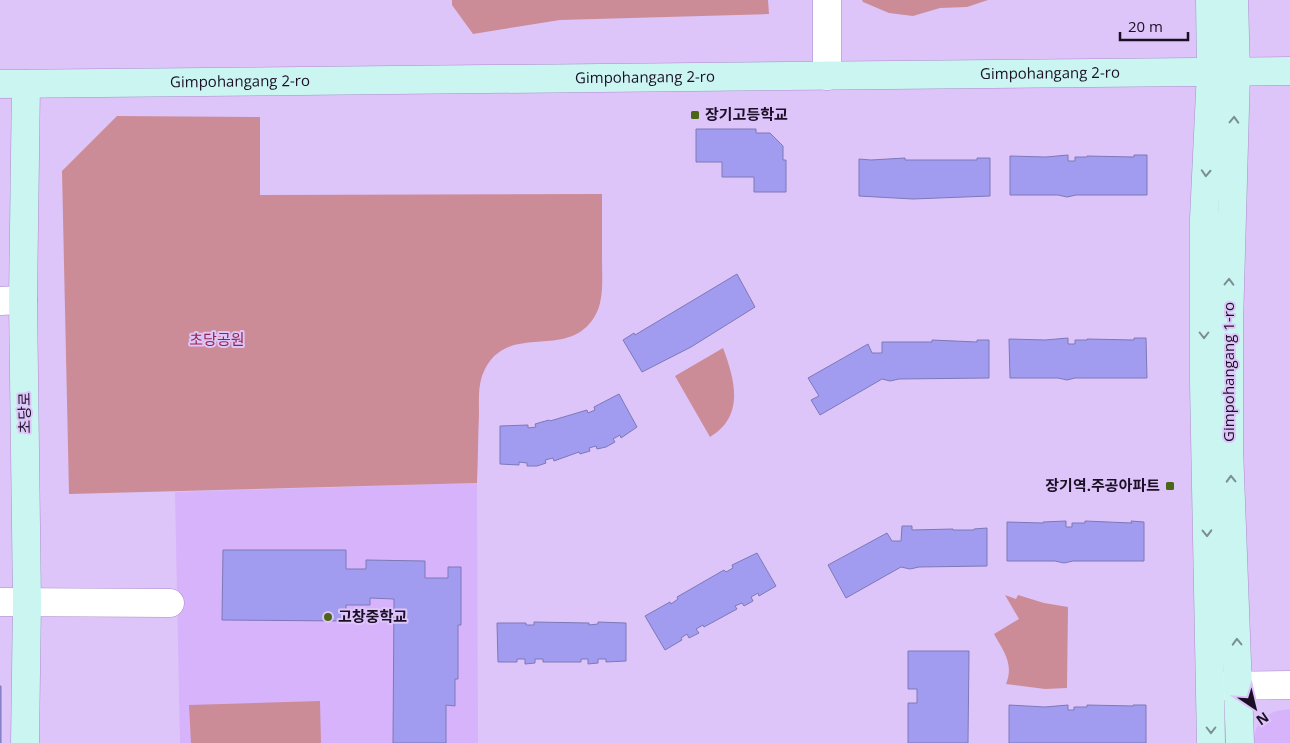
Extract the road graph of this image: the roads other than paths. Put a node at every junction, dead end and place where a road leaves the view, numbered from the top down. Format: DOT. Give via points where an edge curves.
graph roads {
  1 [pos="827,0"];
  2 [pos="1210,0"];
  3 [pos="1234,0"];
  4 [pos="1290,71"];
  5 [pos="1223,72"];
  6 [pos="827,76"];
  7 [pos="20,84"];
  8 [pos="12,301"];
  9 [pos="0,602"];
  10 [pos="33,602"];
  11 [pos="170,602"];
  12 [pos="1239,685"];
  13 [pos="1210,686"];
  14 [pos="1290,686"];
  15 [pos="25,743"];
  16 [pos="36,743"];
  17 [pos="1211,743"];
  18 [pos="1240,743"];
  1 -- 6 [label="street"];
  2 -- 5 [label="street, Gimpohangang 1-ro"];
  3 -- 5 [label="street, Gimpohangang 1-ro"];
  4 -- 5 [label="street, Gimpohangang 2-ro"];
  5 -- 6 [label="street, Gimpohangang 2-ro"];
  12 -- 5 [label="street, Gimpohangang 1-ro, one-way" via="1229,429 1231,206"];
  5 -- 13 [label="street, Gimpohangang 1-ro, one-way" via="1204,219"];
  6 -- 7 [label="street, Gimpohangang 2-ro"];
  7 -- 8 [label="street, 초당로"];
  7 -- 10 [label="street, 초당로"];
  8 -- 10 [label="street, 초당로"];
  9 -- 10 [label="street"];
  10 -- 11 [label="street"];
  10 -- 15 [label="street, 초당로"];
  10 -- 16 [label="street, 초당로"];
  12 -- 13 [label="street"];
  12 -- 14 [label="street"];
  12 -- 18 [label="street, Gimpohangang 1-ro"];
  13 -- 17 [label="street, Gimpohangang 1-ro, one-way"];
}
